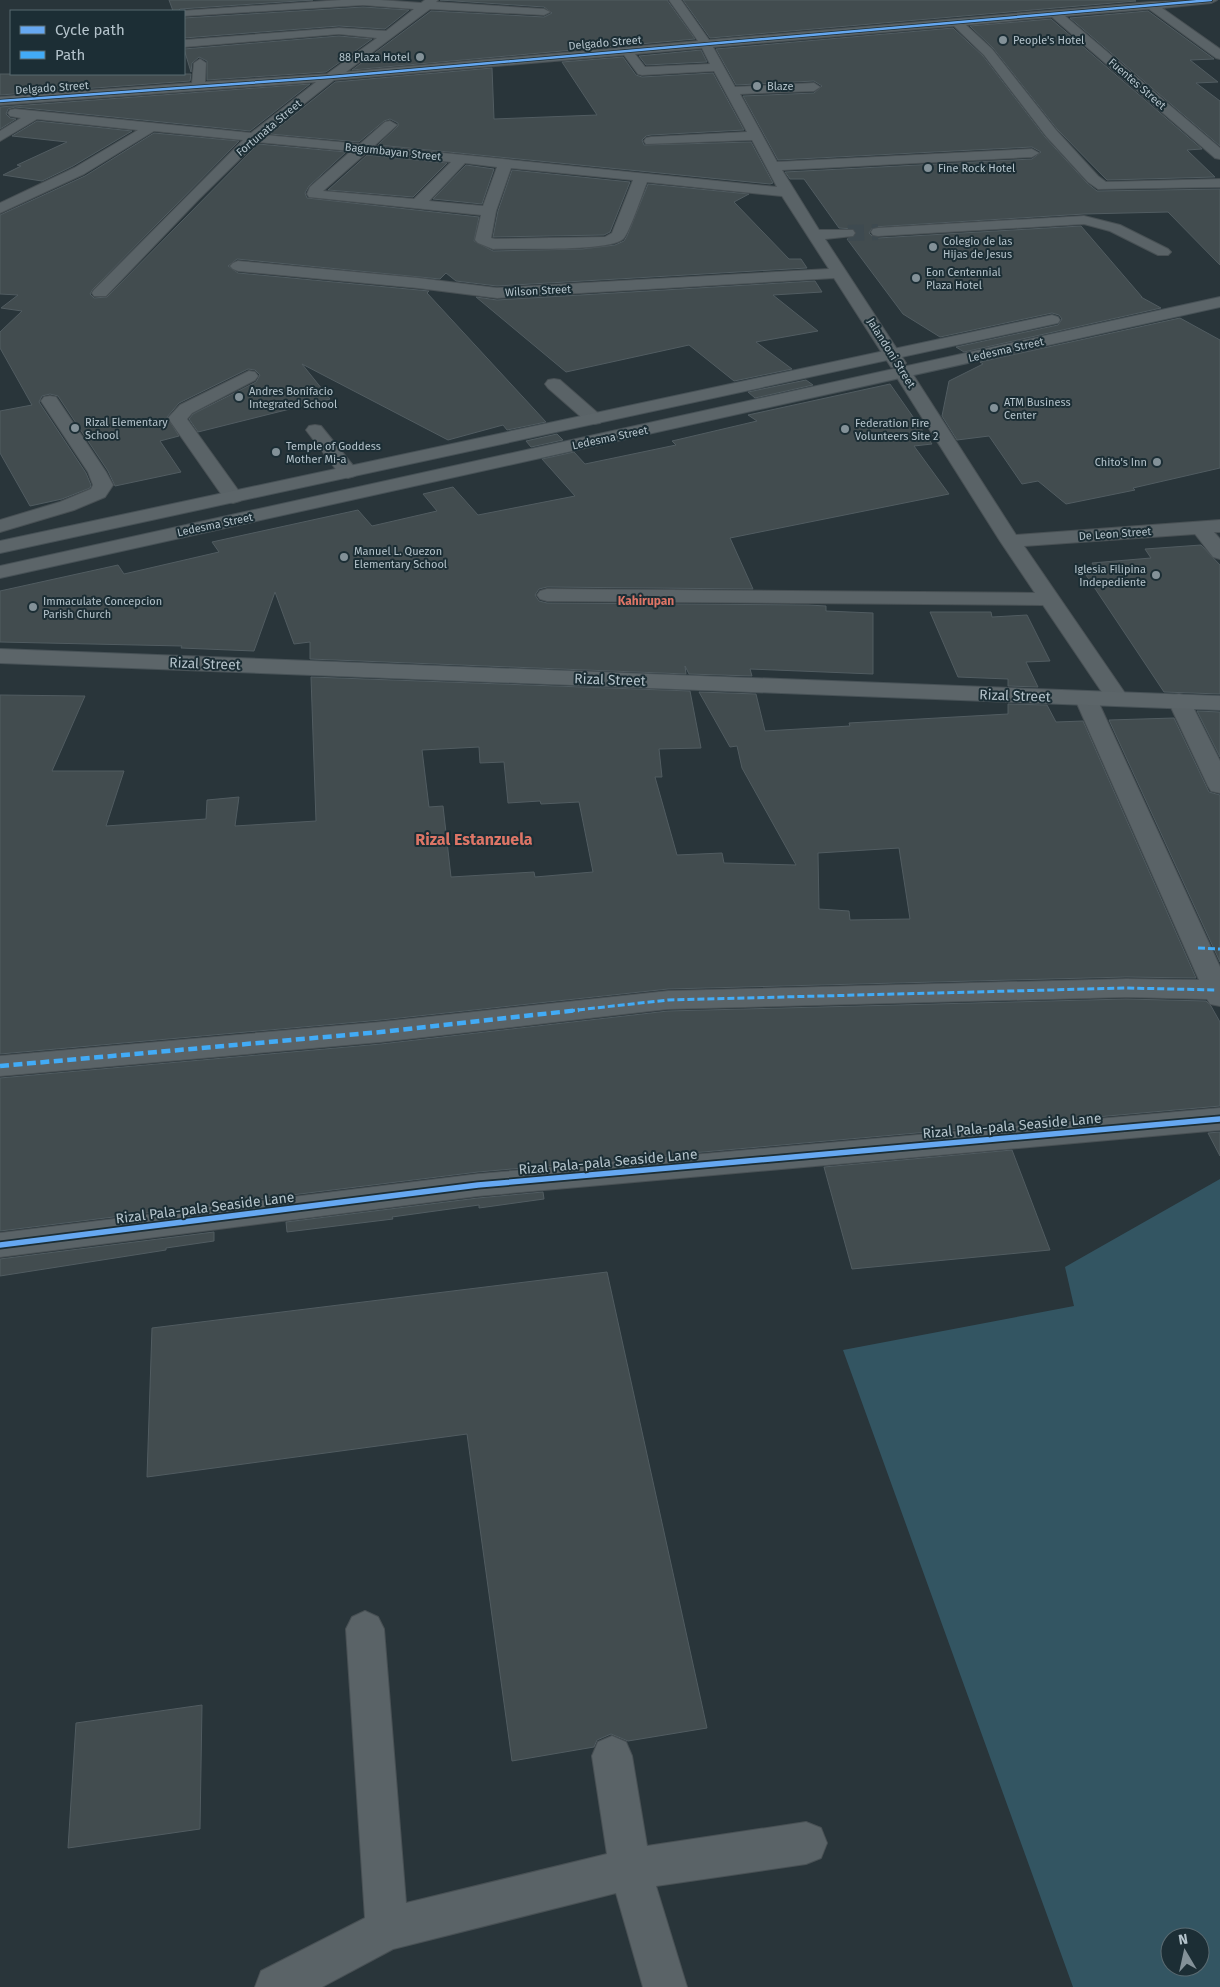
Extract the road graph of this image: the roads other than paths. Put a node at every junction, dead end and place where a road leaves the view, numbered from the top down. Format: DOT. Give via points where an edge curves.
graph roads {
  1 [pos="1211,0"];
  2 [pos="680,1"];
  3 [pos="1166,2"];
  4 [pos="302,3"];
  5 [pos="428,4"];
  6 [pos="1032,4"];
  7 [pos="1151,5"];
  8 [pos="544,12"];
  9 [pos="185,13"];
  10 [pos="1049,13"];
  11 [pos="958,17"];
  12 [pos="389,35"];
  13 [pos="185,42"];
  14 [pos="706,45"];
  15 [pos="627,51"];
  16 [pos="1220,55"];
  17 [pos="200,63"];
  18 [pos="718,67"];
  19 [pos="331,77"];
  20 [pos="198,87"];
  21 [pos="814,87"];
  22 [pos="731,91"];
  23 [pos="0,102"];
  24 [pos="0,112"];
  25 [pos="34,115"];
  26 [pos="390,125"];
  27 [pos="150,128"];
  28 [pos="0,136"];
  29 [pos="755,136"];
  30 [pos="253,139"];
  31 [pos="651,141"];
  32 [pos="361,149"];
  33 [pos="1032,152"];
  34 [pos="1220,155"];
  35 [pos="461,159"];
  36 [pos="506,162"];
  37 [pos="771,166"];
  38 [pos="642,176"];
  39 [pos="1220,183"];
  40 [pos="9,190"];
  41 [pos="787,192"];
  42 [pos="34,193"];
  43 [pos="419,204"];
  44 [pos="0,209"];
  45 [pos="488,211"];
  46 [pos="878,232"];
  47 [pos="848,234"];
  48 [pos="815,235"];
  49 [pos="1163,252"];
  50 [pos="238,266"];
  51 [pos="840,273"];
  52 [pos="100,293"];
  53 [pos="1220,302"];
  54 [pos="1064,318"];
  55 [pos="898,364"];
  56 [pos="249,376"];
  57 [pos="554,384"];
  58 [pos="50,401"];
  59 [pos="594,419"];
  60 [pos="315,430"];
  61 [pos="348,472"];
  62 [pos="233,497"];
  63 [pos="0,526"];
  64 [pos="1220,526"];
  65 [pos="1200,527"];
  66 [pos="1010,541"];
  67 [pos="2,544"];
  68 [pos="1220,553"];
  69 [pos="0,572"];
  70 [pos="547,595"];
  71 [pos="1049,599"];
  72 [pos="0,656"];
  73 [pos="1086,699"];
  74 [pos="1118,699"];
  75 [pos="1179,702"];
  76 [pos="1220,703"];
  77 [pos="1220,786"];
  78 [pos="1209,948"];
  79 [pos="1219,993"];
  80 [pos="0,1066"];
  81 [pos="1220,1119"];
  82 [pos="0,1244"];
  83 [pos="365,1629"];
  84 [pos="612,1756"];
  85 [pos="806,1843"];
  86 [pos="630,1869"];
  87 [pos="386,1929"];
  88 [pos="277,1987"];
  89 [pos="665,1987"];
  1 -- 3 [label="street, Delgado Street"];
  2 -- 14 [label="street, Jalandoni Street"];
  3 -- 7 [label="street, Delgado Street"];
  4 -- 5 [label="street"];
  4 -- 9 [label="street"];
  5 -- 8 [label="street"];
  5 -- 12 [label="street, Fortunata Street"];
  6 -- 10 [label="street, Fuentes Street"];
  7 -- 10 [label="street, Delgado Street"];
  7 -- 16 [label="street"];
  10 -- 11 [label="street, Delgado Street" via="970,21"];
  10 -- 34 [label="street, Fuentes Street"];
  11 -- 14 [label="street, Delgado Street"];
  11 -- 39 [label="street" via="1051,133 1103,186"];
  12 -- 13 [label="street" via="339,31"];
  12 -- 19 [label="street, Fortunata Street"];
  14 -- 15 [label="street, Delgado Street"];
  14 -- 18 [label="street, Jalandoni Street"];
  15 -- 18 [label="street" via="642,72"];
  15 -- 19 [label="street, Delgado Street"];
  17 -- 20 [label="street"];
  18 -- 22 [label="street, Jalandoni Street"];
  19 -- 20 [label="street, Delgado Street"];
  19 -- 30 [label="street, Fortunata Street"];
  20 -- 23 [label="street, Delgado Street" via="82,91"];
  21 -- 22 [label="street"];
  22 -- 29 [label="street, Jalandoni Street"];
  24 -- 25 [label="street, Bagumbayan Street"];
  25 -- 27 [label="street, Bagumbayan Street"];
  25 -- 28 [label="street"];
  26 -- 32 [label="street"];
  27 -- 30 [label="street, Bagumbayan Street"];
  27 -- 42 [label="street" via="79,171"];
  29 -- 31 [label="street"];
  29 -- 37 [label="street, Jalandoni Street"];
  30 -- 32 [label="street, Bagumbayan Street"];
  30 -- 52 [label="street, Fortunata Street"];
  32 -- 35 [label="street, Bagumbayan Street"];
  32 -- 43 [label="street" via="314,194"];
  33 -- 37 [label="street"];
  35 -- 36 [label="street, Bagumbayan Street"];
  35 -- 43 [label="street"];
  36 -- 38 [label="street, Bagumbayan Street"];
  36 -- 45 [label="street"];
  37 -- 41 [label="street, Jalandoni Street"];
  38 -- 41 [label="street, Bagumbayan Street"];
  38 -- 45 [label="street" via="618,236 608,241 487,242 483,240"];
  40 -- 42 [label="street"];
  41 -- 48 [label="street, Jalandoni Street"];
  42 -- 44 [label="street"];
  43 -- 45 [label="street"];
  46 -- 49 [label="street" via="1084,220 1111,226"];
  47 -- 48 [label="street"];
  48 -- 51 [label="street, Jalandoni Street"];
  50 -- 51 [label="street, Wilson Street" via="496,293"];
  51 -- 55 [label="street, Jalandoni Street"];
  53 -- 55 [label="main road, Ledesma Street"];
  54 -- 55 [label="main road, Ledesma Street"];
  55 -- 59 [label="main road, Ledesma Street"];
  55 -- 66 [label="street, Jalandoni Street"];
  55 -- 69 [label="main road, Ledesma Street"];
  56 -- 62 [label="street" via="186,409 177,418"];
  57 -- 59 [label="street"];
  58 -- 63 [label="street" via="103,485 98,494"];
  59 -- 61 [label="main road, Ledesma Street"];
  60 -- 61 [label="street"];
  61 -- 62 [label="main road, Ledesma Street"];
  62 -- 67 [label="main road, Ledesma Street"];
  64 -- 65 [label="street, De Leon Street"];
  65 -- 66 [label="street, De Leon Street"];
  65 -- 68 [label="street"];
  66 -- 71 [label="street, Jalandoni Street"];
  70 -- 71 [label="street"];
  71 -- 74 [label="street, Jalandoni Street"];
  72 -- 73 [label="main road, Rizal Street"];
  73 -- 74 [label="main road, Rizal Street"];
  73 -- 78 [label="street"];
  74 -- 75 [label="main road, Rizal Street"];
  75 -- 76 [label="main road, Rizal Street"];
  75 -- 77 [label="street"];
  78 -- 79 [label="street"];
  79 -- 80 [label="street" via="1126,988 668,1000 381,1032"];
  81 -- 82 [label="street, Rizal Pala-pala Seaside Lane" via="478,1185"];
  83 -- 87 [label="street"];
  84 -- 86 [label="street"];
  85 -- 86 [label="street"];
  86 -- 87 [label="street"];
  86 -- 89 [label="street"];
  87 -- 88 [label="street"];
}
